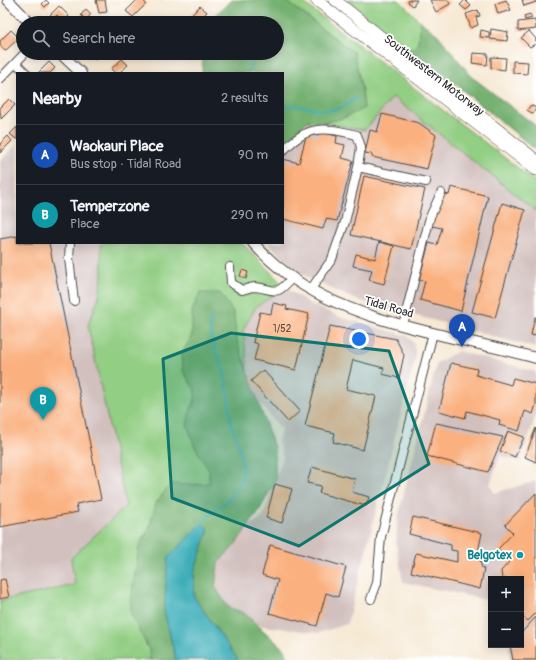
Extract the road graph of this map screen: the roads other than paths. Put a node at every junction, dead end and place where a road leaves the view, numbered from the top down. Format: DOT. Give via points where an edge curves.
graph roads {
  1 [pos="8,0"];
  2 [pos="316,0"];
  3 [pos="335,0"];
  4 [pos="23,16"];
  5 [pos="19,60"];
  6 [pos="67,60"];
  7 [pos="16,63"];
  8 [pos="25,72"];
  9 [pos="80,72"];
  10 [pos="0,79"];
  11 [pos="284,150"];
  12 [pos="536,160"];
  13 [pos="358,167"];
  14 [pos="536,170"];
  15 [pos="426,182"];
  16 [pos="441,193"];
  17 [pos="70,244"];
  18 [pos="254,244"];
  19 [pos="230,267"];
  20 [pos="292,278"];
  21 [pos="310,289"];
  22 [pos="74,301"];
  23 [pos="404,324"];
  24 [pos="433,333"];
  25 [pos="536,358"];
  26 [pos="371,599"];
  1 -- 4 [label="main road"];
  2 -- 14 [label="highway, Southwestern Motorway"];
  3 -- 12 [label="highway, Southwestern Motorway"];
  5 -- 7 [label="street"];
  6 -- 9 [label="main road"];
  7 -- 8 [label="street"];
  7 -- 10 [label="street"];
  11 -- 13 [label="street" via="300,135 315,128 344,132 357,135 361,147"];
  13 -- 15 [label="street"];
  13 -- 21 [label="street" via="339,244 332,259"];
  16 -- 23 [label="street" via="430,217"];
  17 -- 22 [label="street"];
  18 -- 20 [label="main road, Tidal Road"];
  19 -- 20 [label="street" via="231,283 242,290 255,287 272,292 283,287"];
  20 -- 21 [label="main road, Tidal Road"];
  21 -- 23 [label="main road, Tidal Road" via="349,308"];
  23 -- 24 [label="main road, Tidal Road"];
  24 -- 25 [label="main road, Tidal Road"];
  24 -- 26 [label="street" via="381,538 377,583"];
}
